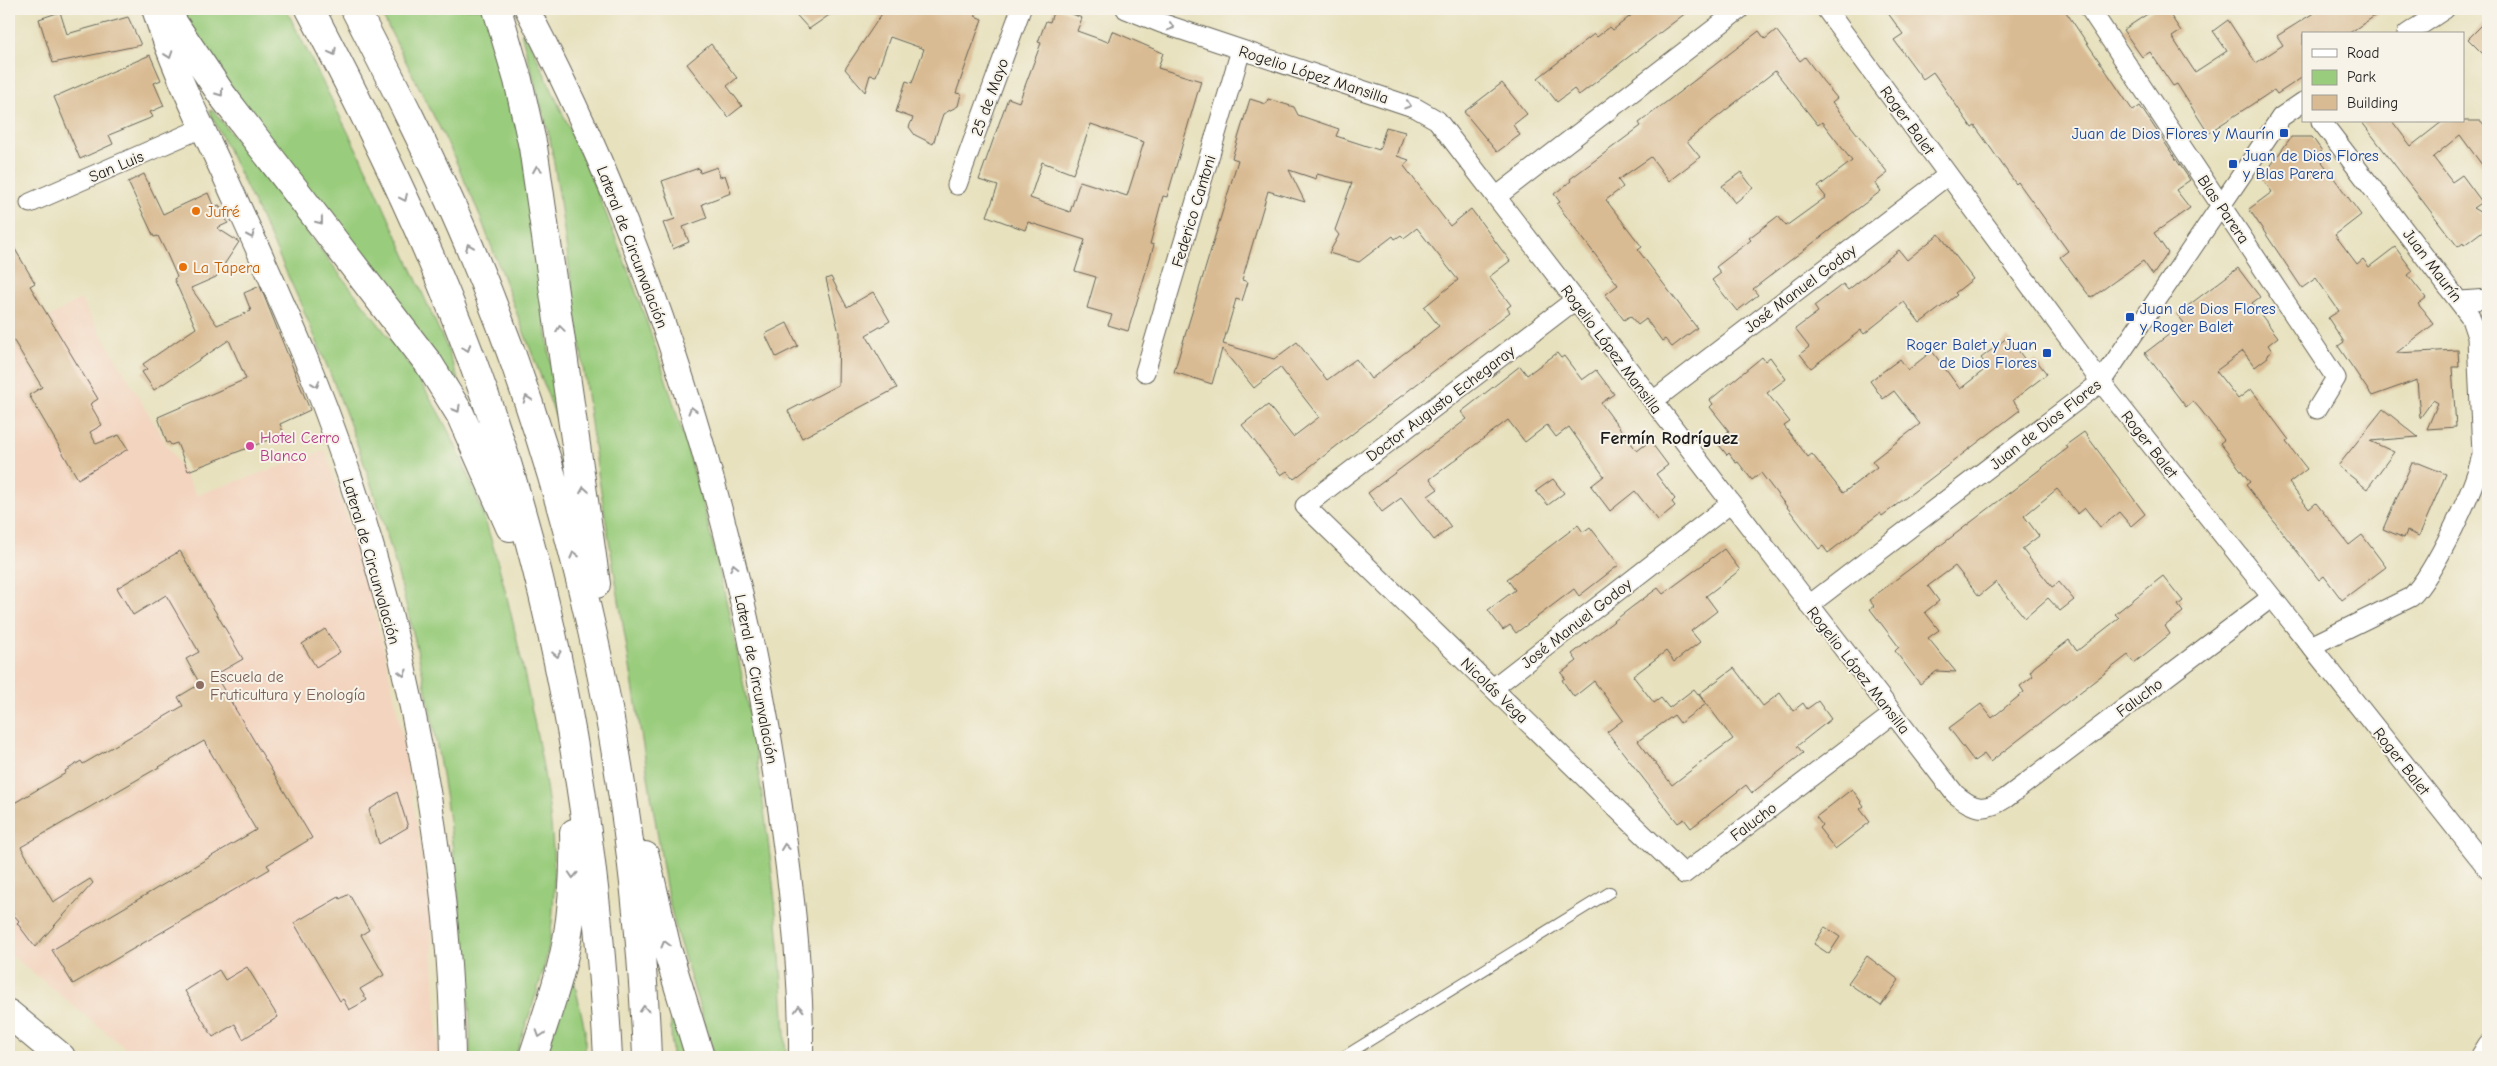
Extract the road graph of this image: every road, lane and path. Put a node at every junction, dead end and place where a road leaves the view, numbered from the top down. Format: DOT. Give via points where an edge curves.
graph roads {
  1 [pos="154,9"];
  2 [pos="164,9"];
  3 [pos="310,9"];
  4 [pos="355,9"];
  5 [pos="497,9"];
  6 [pos="527,9"];
  7 [pos="1021,9"];
  8 [pos="1126,9"];
  9 [pos="1740,9"];
  10 [pos="1826,9"];
  11 [pos="2090,9"];
  12 [pos="2445,9"];
  13 [pos="2410,32"];
  14 [pos="1242,50"];
  15 [pos="2302,103"];
  16 [pos="2322,122"];
  17 [pos="202,128"];
  18 [pos="1948,175"];
  19 [pos="956,185"];
  20 [pos="1496,197"];
  21 [pos="30,203"];
  22 [pos="2221,204"];
  23 [pos="2488,299"];
  24 [pos="1575,300"];
  25 [pos="2460,301"];
  26 [pos="1145,372"];
  27 [pos="2101,382"];
  28 [pos="1652,401"];
  29 [pos="2317,409"];
  30 [pos="1731,503"];
  31 [pos="1305,506"];
  32 [pos="2272,597"];
  33 [pos="1809,605"];
  34 [pos="547,613"];
  35 [pos="2311,646"];
  36 [pos="1493,688"];
  37 [pos="1893,714"];
  38 [pos="612,722"];
  39 [pos="573,739"];
  40 [pos="2006,798"];
  41 [pos="2488,869"];
  42 [pos="1684,874"];
  43 [pos="1610,892"];
  44 [pos="9,1014"];
  45 [pos="2488,1044"];
  46 [pos="61,1057"];
  47 [pos="453,1057"];
  48 [pos="533,1057"];
  49 [pos="608,1057"];
  50 [pos="647,1057"];
  51 [pos="700,1057"];
  52 [pos="801,1057"];
  53 [pos="1343,1057"];
  54 [pos="2480,1057"];
  1 -- 17 [label="street, Lateral de Circunvalación, one-way" via="172,64"];
  2 -- 34 [label="main road, one-way" via="222,95 411,339 446,390 474,443"];
  3 -- 34 [label="main road, one-way" via="390,167 457,323 511,477"];
  38 -- 4 [label="main road, one-way" via="558,496 513,358 443,187"];
  38 -- 5 [label="main road, one-way" via="590,534 541,196 526,112"];
  52 -- 6 [label="street, Lateral de Circunvalación, one-way" via="793,916 779,798 756,662 716,494 690,402 628,229 571,97"];
  7 -- 19 [label="street, 25 de Mayo"];
  8 -- 14 [label="street, Rogelio López Mansilla, one-way"];
  9 -- 20 [label="street"];
  10 -- 18 [label="street, Roger Balet"];
  11 -- 22 [label="street, Blas Parera"];
  12 -- 13 [label="street"];
  14 -- 20 [label="street, Rogelio López Mansilla, one-way" via="1423,111 1437,120"];
  14 -- 26 [label="street, Federico Cantoni"];
  15 -- 22 [label="street, Juan de Dios Flores" via="2281,117"];
  16 -- 25 [label="street, Juan Maurín"];
  17 -- 21 [label="street, San Luis"];
  17 -- 47 [label="street, Lateral de Circunvalación, one-way" via="312,373 348,473 382,584 409,700 432,823 444,922"];
  18 -- 27 [label="street, Roger Balet"];
  18 -- 28 [label="street, José Manuel Godoy"];
  20 -- 24 [label="street, Rogelio López Mansilla"];
  22 -- 27 [label="street, Juan de Dios Flores"];
  22 -- 29 [label="street, Blas Parera" via="2336,378"];
  23 -- 25 [label="street"];
  24 -- 28 [label="street, Rogelio López Mansilla"];
  24 -- 31 [label="street, Doctor Augusto Echegaray"];
  25 -- 35 [label="street, Juan Maurín" via="2470,316 2477,337 2482,454 2470,492 2424,584 2411,597"];
  27 -- 32 [label="street, Roger Balet"];
  27 -- 33 [label="street, Juan de Dios Flores"];
  28 -- 30 [label="street, Rogelio López Mansilla"];
  30 -- 33 [label="street, Rogelio López Mansilla"];
  30 -- 36 [label="street, José Manuel Godoy"];
  31 -- 36 [label="street, Nicolás Vega"];
  32 -- 35 [label="street, Roger Balet"];
  32 -- 40 [label="street, Falucho"];
  33 -- 37 [label="street, Rogelio López Mansilla"];
  34 -- 39 [label="main road, one-way"];
  35 -- 41 [label="street, Roger Balet"];
  36 -- 42 [label="street, Nicolás Vega"];
  37 -- 40 [label="street, Rogelio López Mansilla" via="1955,794 1967,804 1983,808"];
  37 -- 42 [label="street, Falucho"];
  50 -- 38 [label="main road, one-way" via="628,826"];
  51 -- 38 [label="main road, one-way" via="667,949"];
  39 -- 48 [label="main road, one-way" via="574,845 570,919 550,1006"];
  39 -- 49 [label="main road" via="591,858"];
  43 -- 53 [label="lane"];
  44 -- 46 [label="main road"];
  45 -- 54 [label="street"];
}
